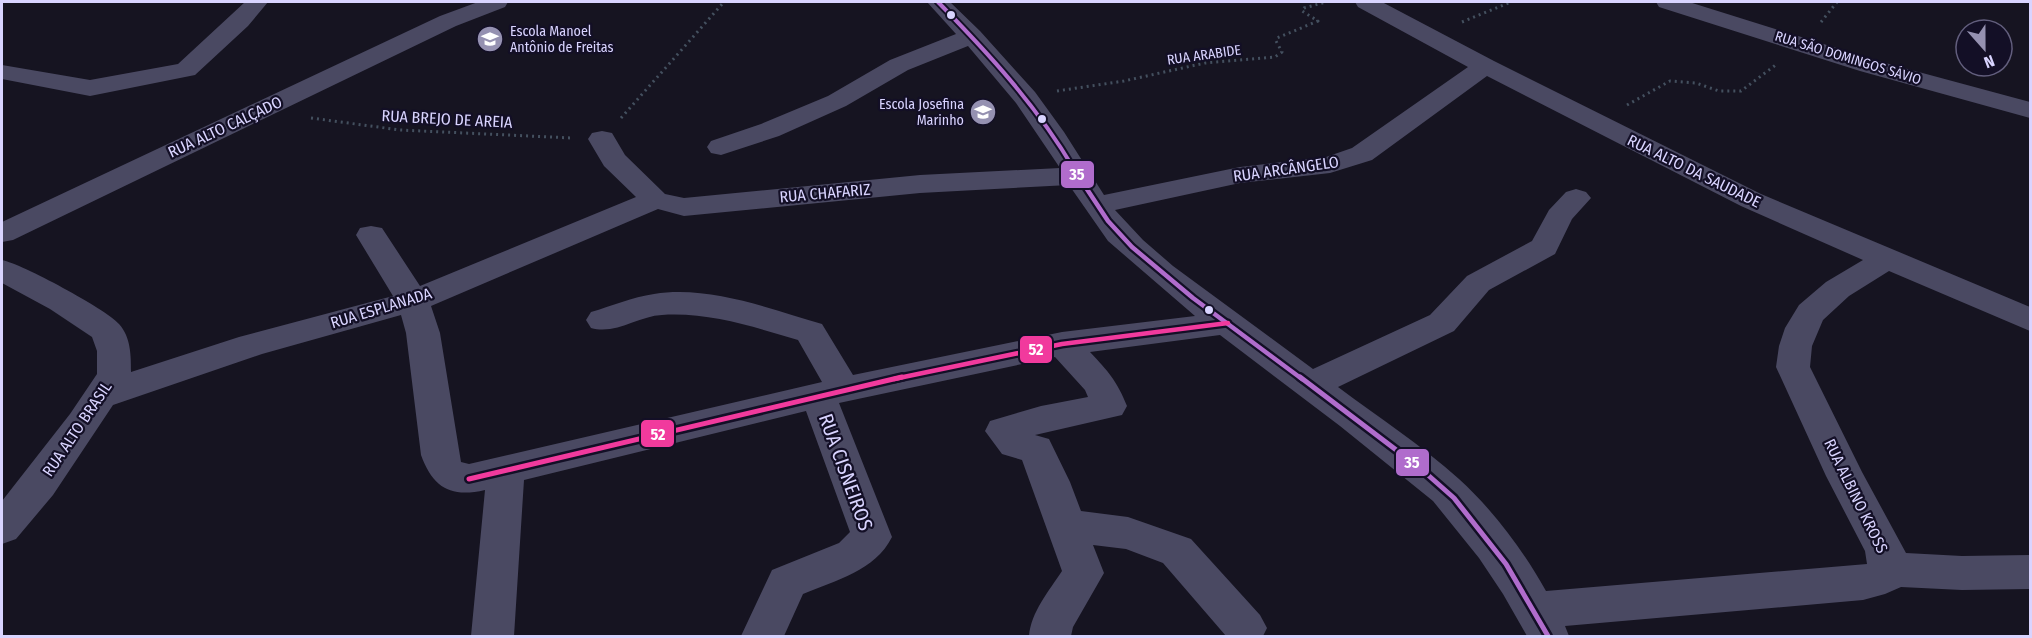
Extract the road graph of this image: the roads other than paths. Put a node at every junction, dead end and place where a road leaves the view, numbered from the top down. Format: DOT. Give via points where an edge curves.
graph roads {
  1 [pos="257,2"];
  2 [pos="497,2"];
  3 [pos="938,2"];
  4 [pos="1366,2"];
  5 [pos="1667,2"];
  6 [pos="445,11"];
  7 [pos="972,36"];
  8 [pos="1485,66"];
  9 [pos="2,72"];
  10 [pos="2031,110"];
  11 [pos="602,139"];
  12 [pos="721,147"];
  13 [pos="1076,176"];
  14 [pos="1576,198"];
  15 [pos="655,200"];
  16 [pos="1096,205"];
  17 [pos="2,233"];
  18 [pos="371,235"];
  19 [pos="1887,260"];
  20 [pos="2,270"];
  21 [pos="413,301"];
  22 [pos="603,320"];
  23 [pos="2031,320"];
  24 [pos="1228,323"];
  25 [pos="1062,344"];
  26 [pos="1311,385"];
  27 [pos="831,392"];
  28 [pos="100,396"];
  29 [pos="487,474"];
  30 [pos="1066,525"];
  31 [pos="2,528"];
  32 [pos="1888,569"];
  33 [pos="2031,572"];
  34 [pos="1542,623"];
  35 [pos="1245,628"];
  36 [pos="492,636"];
  37 [pos="763,636"];
  38 [pos="1050,636"];
  1 -- 9 [label="street" via="186,70 90,88"];
  2 -- 6 [label="street, RUA ALTO CALÇADO"];
  3 -- 7 [label="street"];
  4 -- 8 [label="street, RUA ALTO DA SAUDADE"];
  5 -- 10 [label="street, RUA SÃO DOMINGOS SÁVIO"];
  6 -- 17 [label="street, RUA ALTO CALÇADO"];
  7 -- 12 [label="street" via="899,65 837,101"];
  7 -- 13 [label="street" via="1053,134"];
  8 -- 16 [label="street, RUA ARCÂNGELO" via="1362,154 1347,160 1217,179"];
  8 -- 19 [label="street, RUA ALTO DA SAUDADE" via="1751,200"];
  11 -- 15 [label="street" via="614,160"];
  13 -- 15 [label="street, RUA CHAFARIZ" via="920,184 684,207"];
  13 -- 16 [label="street"];
  14 -- 26 [label="street" via="1559,216 1544,247 1478,283 1442,323"];
  15 -- 21 [label="street, RUA ESPLANADA"];
  16 -- 24 [label="street" via="1131,246"];
  18 -- 21 [label="street"];
  19 -- 23 [label="street, RUA ALTO DA SAUDADE"];
  19 -- 32 [label="street, RUA ALBINO KROSS" via="1825,297 1807,315 1793,350 1793,367 1885,550"];
  20 -- 28 [label="street, RUA ALTO BRASIL" via="107,331 114,351 114,375"];
  21 -- 28 [label="street, RUA ESPLANADA" via="251,345"];
  21 -- 29 [label="street" via="423,333 440,455 446,472 453,478"];
  22 -- 27 [label="street" via="660,304 710,306 810,332"];
  24 -- 25 [label="street"];
  24 -- 26 [label="street"];
  25 -- 27 [label="street"];
  25 -- 30 [label="street" via="1101,385 1109,406 1003,431 1015,444 1036,449"];
  26 -- 34 [label="street" via="1453,497 1482,532"];
  27 -- 29 [label="street"];
  27 -- 37 [label="street, RUA CISNEIROS" via="872,537 853,555 787,582"];
  28 -- 31 [label="street, RUA ALTO BRASIL" via="39,484"];
  29 -- 36 [label="street"];
  30 -- 35 [label="street" via="1128,533 1177,551"];
  30 -- 38 [label="street" via="1083,573 1052,624"];
  32 -- 33 [label="street"];
  32 -- 34 [label="street, RUA ALBINO KROSS" via="1885,576 1863,582"];
}
